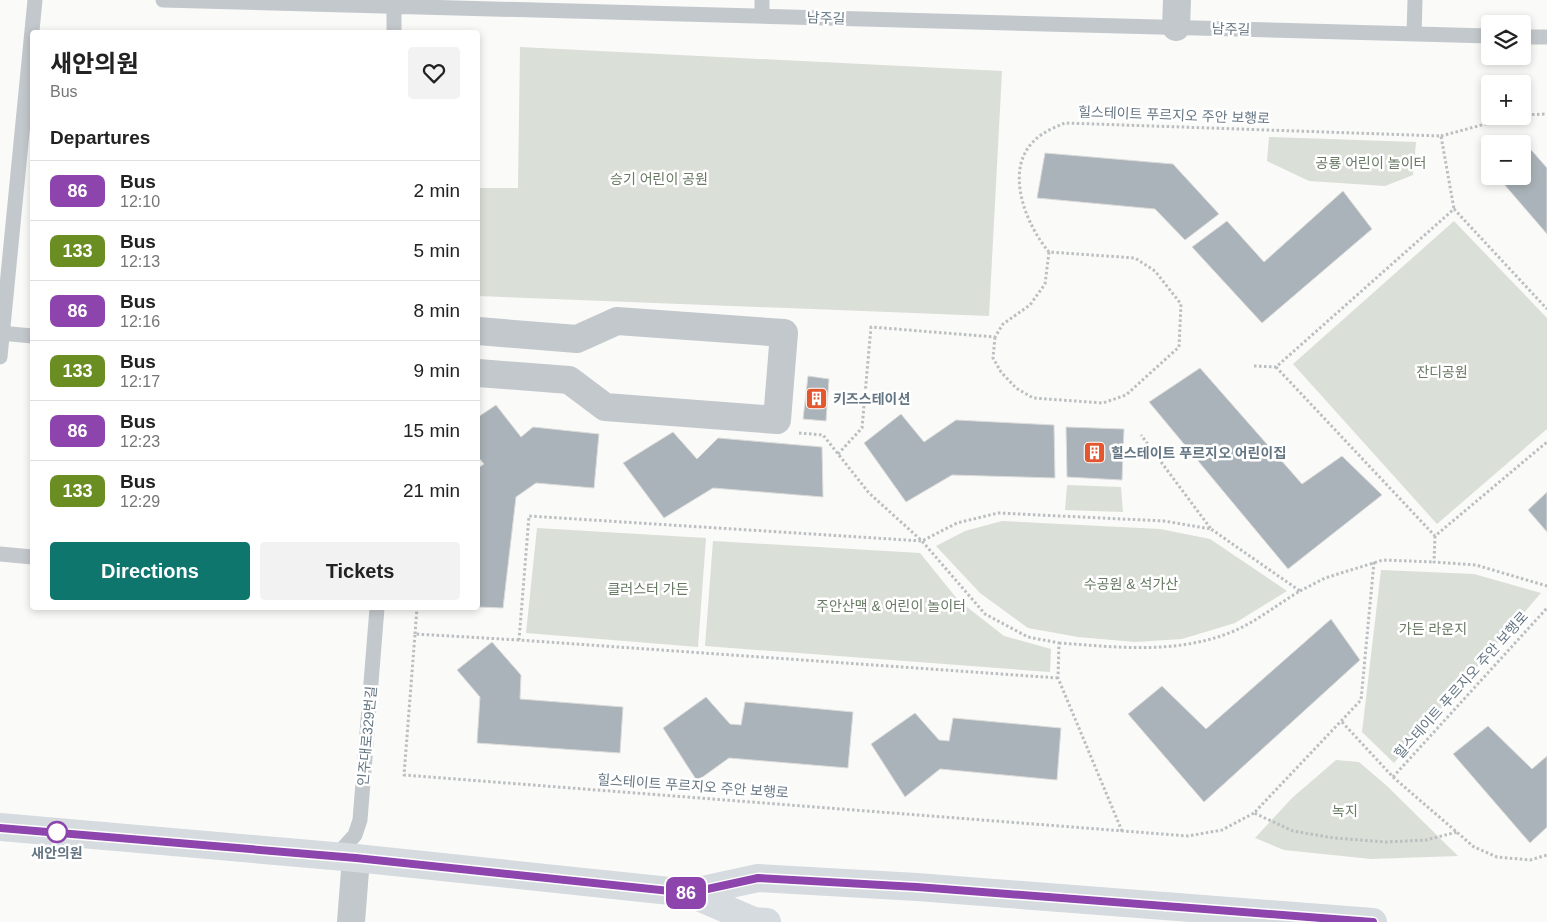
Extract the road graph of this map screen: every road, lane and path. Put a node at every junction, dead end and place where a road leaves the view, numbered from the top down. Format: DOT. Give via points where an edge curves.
graph roads {
  1 [pos="35,0"];
  2 [pos="163,0"];
  3 [pos="762,0"];
  4 [pos="1177,0"];
  5 [pos="1415,0"];
  6 [pos="394,3"];
  7 [pos="762,16"];
  8 [pos="1176,27"];
  9 [pos="32,30"];
  10 [pos="394,30"];
  11 [pos="1414,34"];
  12 [pos="1481,36"];
  13 [pos="1531,37"];
  14 [pos="1547,37"];
  15 [pos="30,49"];
  16 [pos="1547,114"];
  17 [pos="1531,115"];
  18 [pos="1482,125"];
  19 [pos="1441,136"];
  20 [pos="1454,209"];
  21 [pos="1049,252"];
  22 [pos="1547,309"];
  23 [pos="480,332"];
  24 [pos="1,333"];
  25 [pos="30,336"];
  26 [pos="995,337"];
  27 [pos="0,357"];
  28 [pos="1254,366"];
  29 [pos="1276,367"];
  30 [pos="480,373"];
  31 [pos="799,424"];
  32 [pos="1140,435"];
  33 [pos="1547,442"];
  34 [pos="838,454"];
  35 [pos="1211,529"];
  36 [pos="1435,536"];
  37 [pos="922,541"];
  38 [pos="0,554"];
  39 [pos="30,557"];
  40 [pos="1374,562"];
  41 [pos="1434,562"];
  42 [pos="1547,586"];
  43 [pos="1300,591"];
  44 [pos="1547,608"];
  45 [pos="377,610"];
  46 [pos="417,610"];
  47 [pos="415,634"];
  48 [pos="519,640"];
  49 [pos="1059,643"];
  50 [pos="1058,678"];
  51 [pos="1342,722"];
  52 [pos="1393,777"];
  53 [pos="1254,813"];
  54 [pos="0,828"];
  55 [pos="1122,831"];
  56 [pos="1457,832"];
  57 [pos="1547,854"];
  58 [pos="346,857"];
  59 [pos="689,893"];
  60 [pos="351,922"];
  61 [pos="767,922"];
  62 [pos="1373,922"];
  1 -- 9 [label="lane"];
  2 -- 6 [label="lane, 남주길"];
  3 -- 7 [label="lane"];
  4 -- 8 [label="street"];
  5 -- 11 [label="lane"];
  6 -- 7 [label="lane, 남주길"];
  6 -- 10 [label="lane"];
  7 -- 8 [label="lane, 남주길"];
  8 -- 11 [label="lane, 남주길"];
  11 -- 12 [label="lane, 남주길"];
  13 -- 14 [label="lane"];
  15 -- 24 [label="lane"];
  16 -- 17 [label="path"];
  18 -- 19 [label="path, 힐스테이트 푸르지오 주안 보행로"];
  19 -- 20 [label="path"];
  19 -- 21 [label="path, 힐스테이트 푸르지오 주안 보행로" via="1065,123 1034,140 1022,158 1020,189 1024,212 1036,236"];
  20 -- 22 [label="path"];
  20 -- 29 [label="path"];
  21 -- 26 [label="path" via="1045,284 1030,305 1003,324"];
  21 -- 26 [label="path" via="1135,258 1155,271 1180,304 1179,347 1126,395 1103,402 1033,398 1016,388 993,358"];
  23 -- 30 [label="street" via="577,339 617,321 784,333 777,420 605,407 568,380"];
  24 -- 25 [label="lane"];
  24 -- 27 [label="lane"];
  26 -- 34 [label="path" via="871,328 862,428"];
  28 -- 29 [label="path"];
  29 -- 36 [label="path"];
  31 -- 34 [label="path" via="799,433 823,435"];
  32 -- 35 [label="path"];
  33 -- 36 [label="path"];
  34 -- 37 [label="path" via="869,493"];
  35 -- 37 [label="path" via="1164,521 998,513 957,523"];
  35 -- 43 [label="path"];
  36 -- 41 [label="path"];
  37 -- 48 [label="path" via="529,516"];
  37 -- 49 [label="path" via="985,614 1028,637"];
  38 -- 39 [label="lane"];
  40 -- 41 [label="path"];
  40 -- 43 [label="path" via="1325,578"];
  40 -- 51 [label="path, 힐스테이트 푸르지오 주안 보행로" via="1361,700"];
  41 -- 42 [label="path" via="1476,565"];
  43 -- 49 [label="path" via="1233,631 1182,646 1140,649"];
  44 -- 52 [label="path, 힐스테이트 푸르지오 주안 보행로"];
  45 -- 58 [label="lane, 인주대로329번길" via="360,820"];
  46 -- 47 [label="path, 힐스테이트 푸르지오 주안 보행로"];
  47 -- 48 [label="path"];
  47 -- 55 [label="path, 힐스테이트 푸르지오 주안 보행로" via="404,775"];
  48 -- 50 [label="path"];
  49 -- 50 [label="path"];
  50 -- 55 [label="path"];
  51 -- 52 [label="path, 힐스테이트 푸르지오 주안 보행로"];
  51 -- 53 [label="path, 힐스테이트 푸르지오 주안 보행로"];
  52 -- 56 [label="path, 힐스테이트 푸르지오 주안 보행로"];
  53 -- 55 [label="path, 힐스테이트 푸르지오 주안 보행로" via="1222,830 1199,835"];
  53 -- 56 [label="path" via="1293,831 1334,838 1386,842 1426,840"];
  54 -- 58 [label="main road"];
  56 -- 57 [label="path, 힐스테이트 푸르지오 주안 보행로" via="1474,847 1497,857 1530,860"];
  58 -- 59 [label="main road"];
  58 -- 60 [label="street"];
  59 -- 61 [label="main road" via="754,921"];
  59 -- 62 [label="main road" via="758,878"];
}
